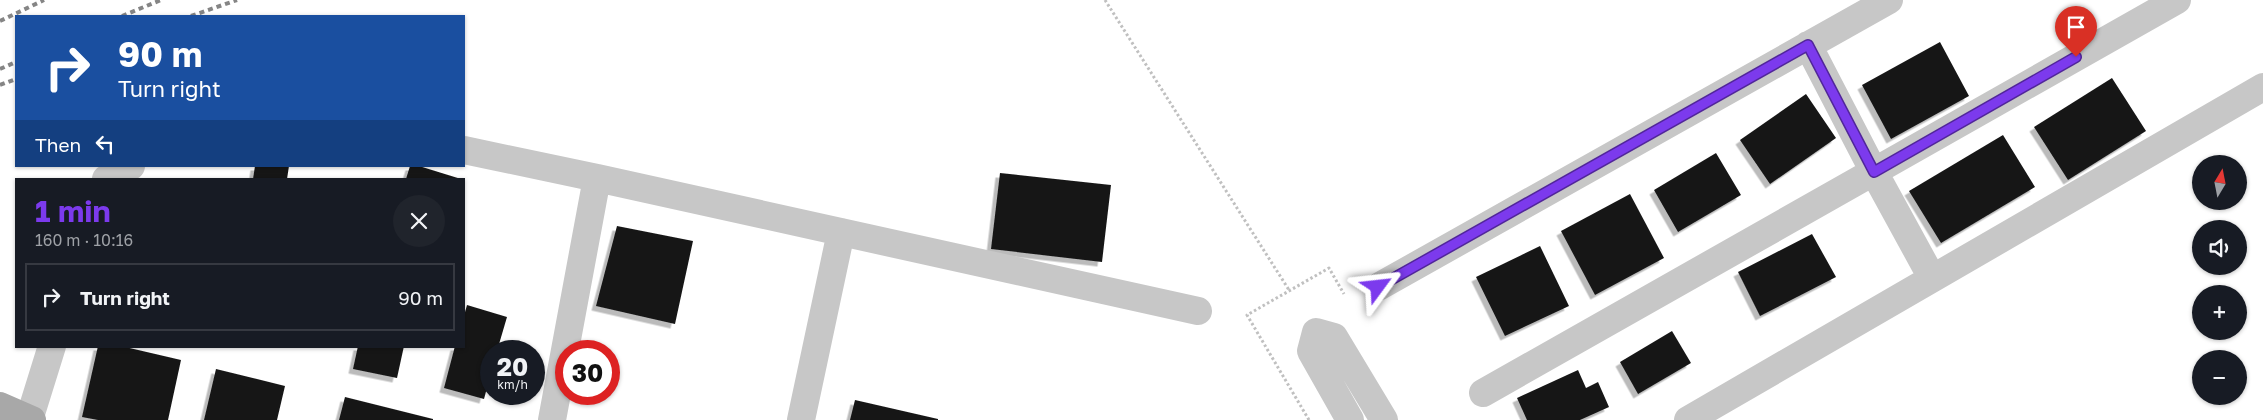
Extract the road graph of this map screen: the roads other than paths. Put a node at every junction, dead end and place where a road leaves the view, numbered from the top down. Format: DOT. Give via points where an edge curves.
graph roads {
  1 [pos="1889,0"];
  2 [pos="2177,0"];
  3 [pos="1808,45"];
  4 [pos="2263,87"];
  5 [pos="465,150"];
  6 [pos="129,167"];
  7 [pos="1874,172"];
  8 [pos="108,178"];
  9 [pos="597,178"];
  10 [pos="841,232"];
  11 [pos="1932,278"];
  12 [pos="1378,287"];
  13 [pos="1198,311"];
  14 [pos="51,348"];
  15 [pos="1483,394"];
  16 [pos="0,406"];
  17 [pos="30,420"];
  18 [pos="552,420"];
  19 [pos="801,420"];
  20 [pos="1350,420"];
  21 [pos="1384,420"];
  22 [pos="1688,420"];
  1 -- 3 [label="street"];
  2 -- 7 [label="street"];
  3 -- 7 [label="street"];
  3 -- 12 [label="street"];
  4 -- 11 [label="street"];
  5 -- 9 [label="street"];
  6 -- 8 [label="street"];
  7 -- 11 [label="street"];
  7 -- 15 [label="street"];
  9 -- 10 [label="street"];
  9 -- 18 [label="street"];
  10 -- 13 [label="street"];
  10 -- 19 [label="street"];
  11 -- 22 [label="street"];
  14 -- 17 [label="street"];
  16 -- 17 [label="main road, bridge"];
  20 -- 21 [label="street" via="1311,351 1316,332 1334,337"];
}
